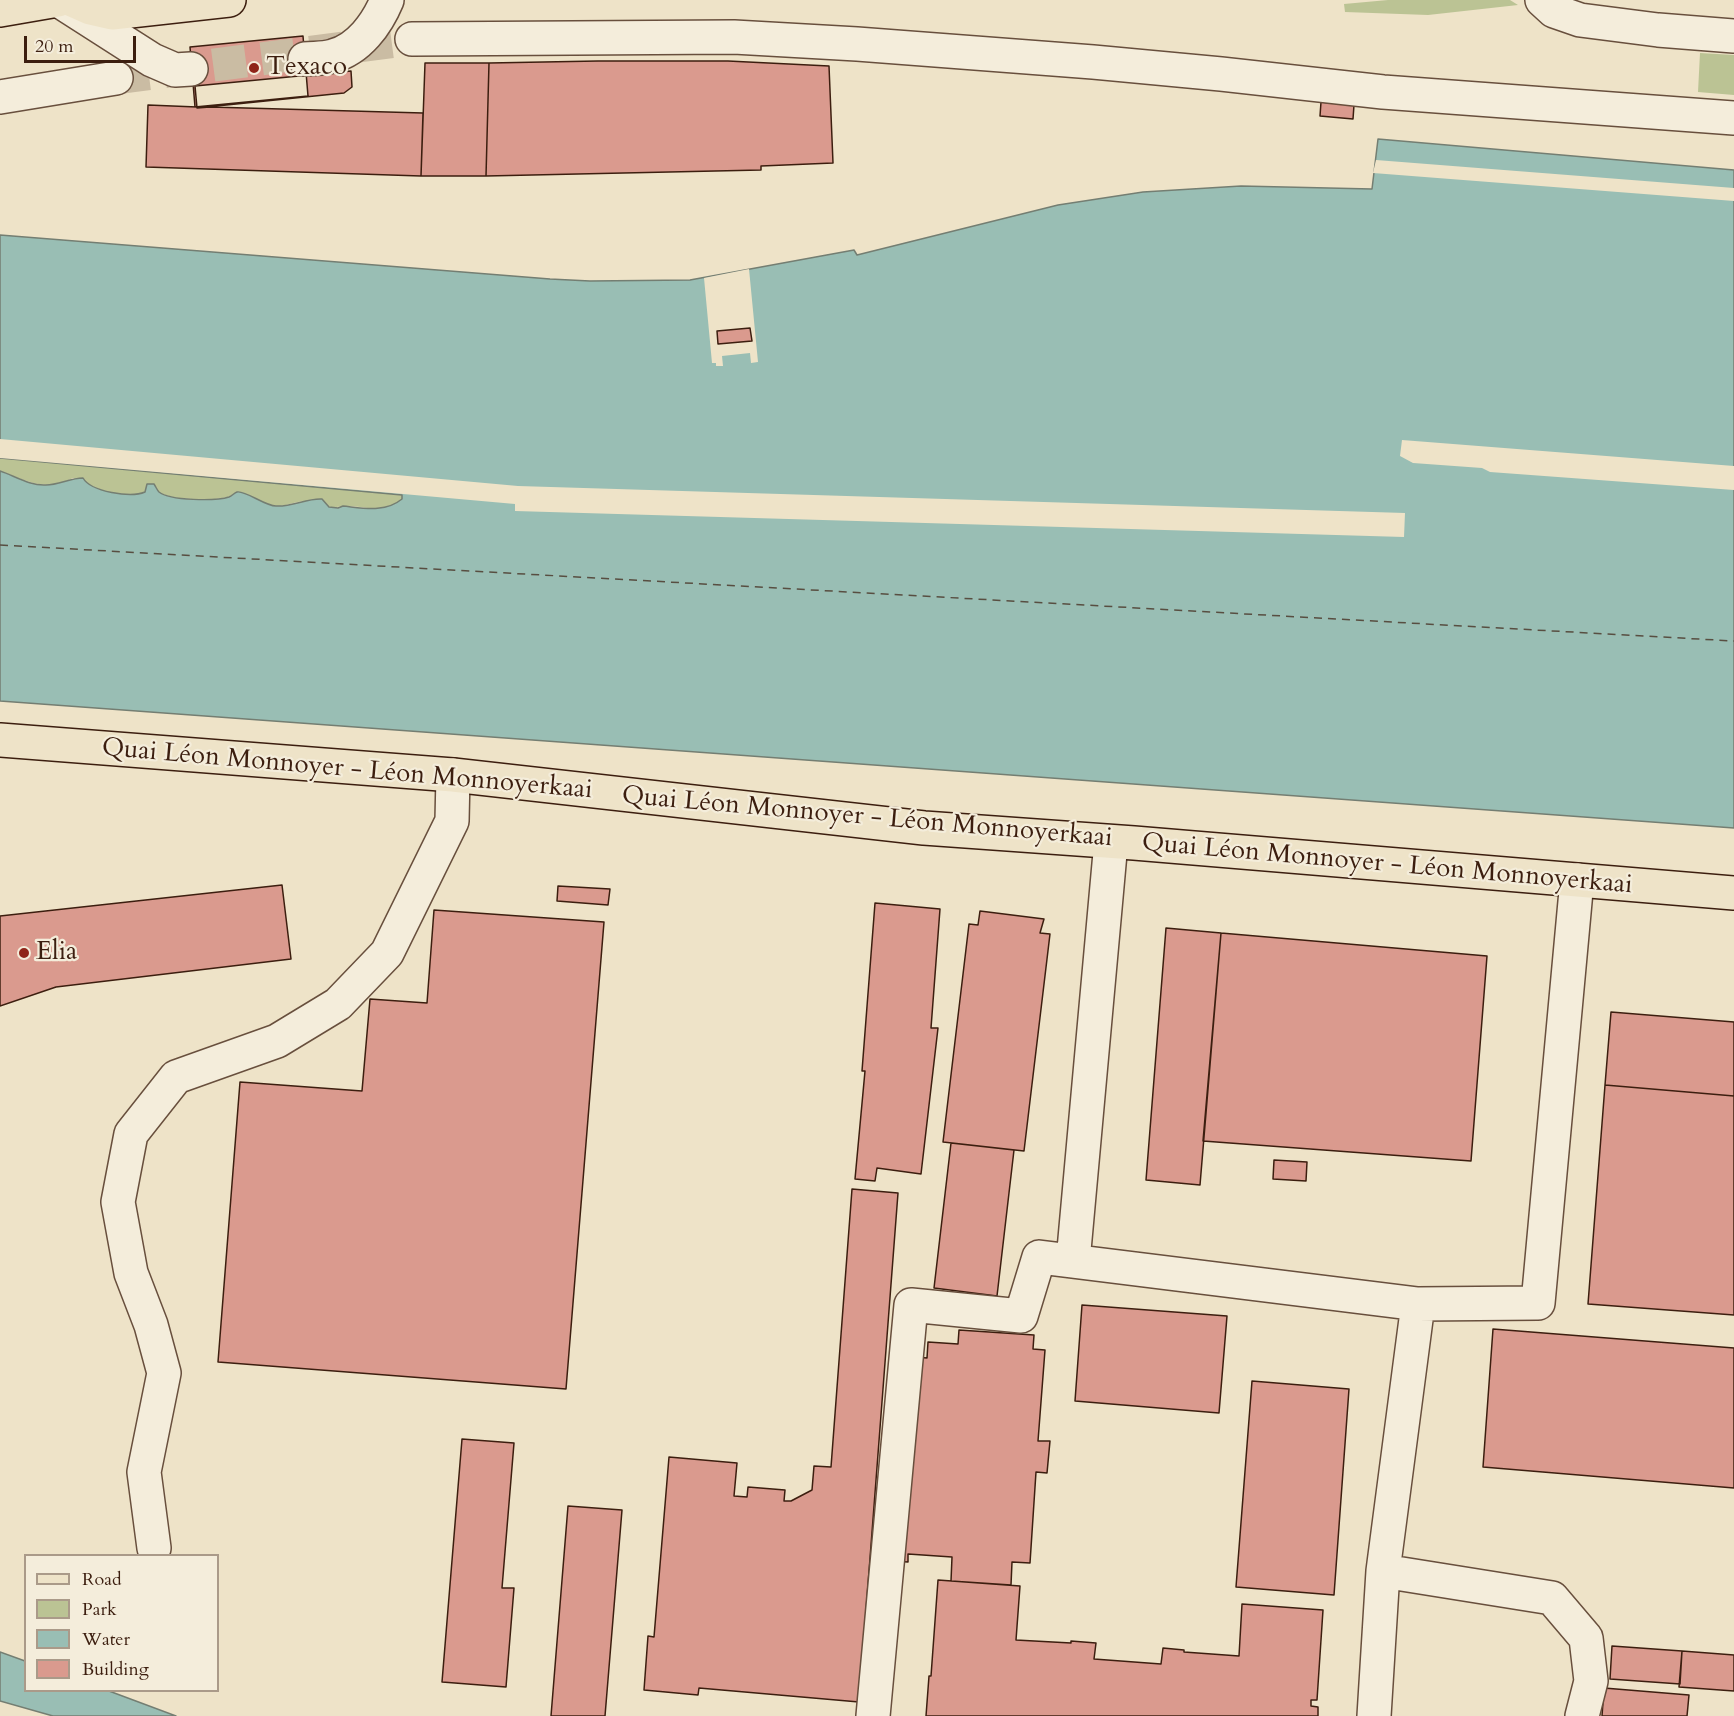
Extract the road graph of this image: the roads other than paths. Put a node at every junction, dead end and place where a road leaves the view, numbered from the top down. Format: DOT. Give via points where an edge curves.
graph roads {
  1 [pos="58,0"];
  2 [pos="72,0"];
  3 [pos="229,0"];
  4 [pos="387,0"];
  5 [pos="1542,0"];
  6 [pos="0,10"];
  7 [pos="1615,13"];
  8 [pos="1734,36"];
  9 [pos="412,39"];
  10 [pos="305,59"];
  11 [pos="191,69"];
  12 [pos="116,78"];
  13 [pos="0,97"];
  14 [pos="1734,118"];
  15 [pos="0,740"];
  16 [pos="453,775"];
  17 [pos="1111,842"];
  18 [pos="1577,880"];
  19 [pos="1734,893"];
  20 [pos="1072,1261"];
  21 [pos="1418,1304"];
  22 [pos="154,1548"];
  23 [pos="1383,1571"];
  24 [pos="873,1716"];
  25 [pos="1374,1716"];
  26 [pos="1582,1716"];
  1 -- 6 [label="main road"];
  1 -- 11 [label="lane" via="152,60 175,70"];
  2 -- 3 [label="main road" via="112,13"];
  4 -- 10 [label="lane" via="362,40 332,57"];
  5 -- 7 [label="lane" via="1554,11 1580,20"];
  7 -- 8 [label="lane" via="1658,30"];
  9 -- 14 [label="lane" via="734,37 835,43 1094,62 1383,92"];
  12 -- 13 [label="lane"];
  15 -- 16 [label="main road, Quai Léon Monnoyer - Léon Monnoyerkaai"];
  16 -- 17 [label="main road, Quai Léon Monnoyer - Léon Monnoyerkaai" via="924,828"];
  16 -- 22 [label="lane" via="452,821 387,953 338,1004 277,1041 176,1077 131,1134 118,1202 131,1273 165,1373 144,1472"];
  17 -- 18 [label="main road, Quai Léon Monnoyer - Léon Monnoyerkaai"];
  17 -- 20 [label="lane"];
  18 -- 19 [label="main road, Quai Léon Monnoyer - Léon Monnoyerkaai"];
  18 -- 21 [label="lane" via="1538,1303"];
  20 -- 21 [label="lane"];
  20 -- 24 [label="lane" via="1039,1257 1021,1316 911,1305"];
  21 -- 23 [label="lane"];
  23 -- 25 [label="lane"];
  23 -- 26 [label="lane" via="1552,1598 1586,1638 1592,1681"];
}
